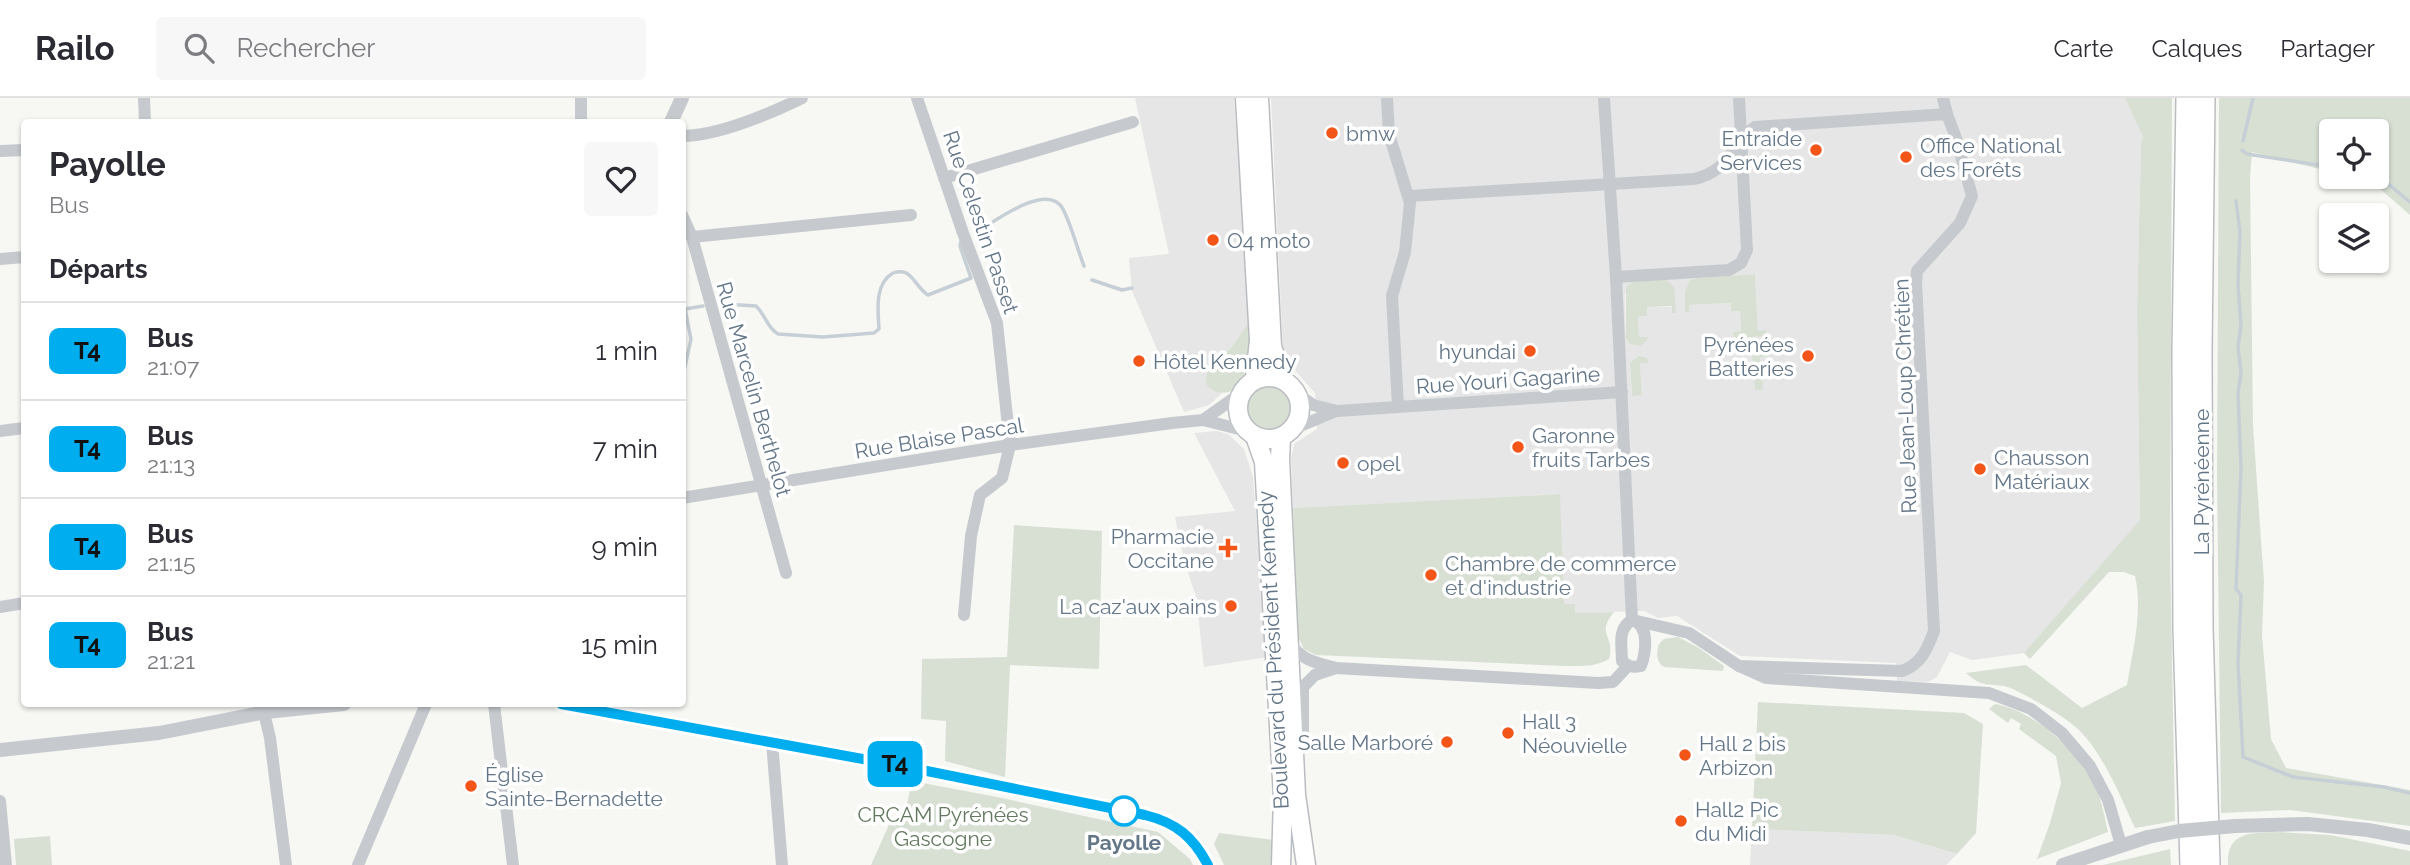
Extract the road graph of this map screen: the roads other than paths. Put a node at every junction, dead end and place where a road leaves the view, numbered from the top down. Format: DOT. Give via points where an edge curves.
graph roads {
  1 [pos="144,98"];
  2 [pos="581,98"];
  3 [pos="681,98"];
  4 [pos="802,98"];
  5 [pos="917,98"];
  6 [pos="1245,98"];
  7 [pos="1259,98"];
  8 [pos="1387,98"];
  9 [pos="1604,98"];
  10 [pos="1739,98"];
  11 [pos="1943,98"];
  12 [pos="2187,98"];
  13 [pos="2204,98"];
  14 [pos="1947,114"];
  15 [pos="145,119"];
  16 [pos="581,119"];
  17 [pos="672,119"];
  18 [pos="1133,122"];
  19 [pos="686,136"];
  20 [pos="1741,140"];
  21 [pos="21,150"];
  22 [pos="0,151"];
  23 [pos="944,178"];
  24 [pos="1610,184"];
  25 [pos="1409,196"];
  26 [pos="911,215"];
  27 [pos="686,224"];
  28 [pos="692,237"];
  29 [pos="21,257"];
  30 [pos="0,259"];
  31 [pos="1616,277"];
  32 [pos="1255,379"];
  33 [pos="1282,379"];
  34 [pos="1622,392"];
  35 [pos="1296,393"];
  36 [pos="1240,394"];
  37 [pos="1398,407"];
  38 [pos="1337,411"];
  39 [pos="1203,420"];
  40 [pos="21,428"];
  41 [pos="0,431"];
  42 [pos="1251,433"];
  43 [pos="1287,433"];
  44 [pos="1010,445"];
  45 [pos="762,485"];
  46 [pos="686,497"];
  47 [pos="786,573"];
  48 [pos="21,604"];
  49 [pos="0,607"];
  50 [pos="964,615"];
  51 [pos="1634,620"];
  52 [pos="1668,629"];
  53 [pos="1289,641"];
  54 [pos="1646,649"];
  55 [pos="1628,666"];
  56 [pos="1739,666"];
  57 [pos="1336,668"];
  58 [pos="284,707"];
  59 [pos="425,707"];
  60 [pos="494,707"];
  61 [pos="598,707"];
  62 [pos="264,708"];
  63 [pos="623,709"];
  64 [pos="772,742"];
  65 [pos="0,750"];
  66 [pos="1294,760"];
  67 [pos="0,801"];
  68 [pos="1,818"];
  69 [pos="2410,838"];
  70 [pos="2121,845"];
  71 [pos="6,865"];
  72 [pos="286,865"];
  73 [pos="358,865"];
  74 [pos="513,865"];
  75 [pos="782,865"];
  76 [pos="1208,865"];
  77 [pos="1281,865"];
  78 [pos="1306,865"];
  79 [pos="2063,865"];
  80 [pos="2191,865"];
  81 [pos="2209,865"];
  1 -- 15 [label="street"];
  2 -- 16 [label="street"];
  3 -- 17 [label="street"];
  4 -- 19 [label="street" via="732,126"];
  5 -- 23 [label="street, Rue Celestin Passet"];
  6 -- 32 [label="main road" via="1259,340"];
  7 -- 33 [label="main road" via="1272,346"];
  8 -- 25 [label="street" via="1389,134"];
  9 -- 24 [label="street"];
  10 -- 20 [label="street"];
  11 -- 14 [label="street"];
  12 -- 80 [label="highway, La Pyrénéenne" via="2184,629"];
  13 -- 81 [label="highway, La Pyrénéenne" via="2202,628"];
  14 -- 20 [label="street" via="1770,125 1755,127"];
  14 -- 56 [label="street, Rue Jean-Loup Chrétien" via="1972,196 1960,223 1917,271 1916,282 1934,631 1917,663 1902,671"];
  18 -- 23 [label="street"];
  20 -- 24 [label="street" via="1729,159 1706,176"];
  20 -- 31 [label="street" via="1747,250 1741,263 1729,270"];
  21 -- 22 [label="street"];
  23 -- 44 [label="street, Rue Celestin Passet" via="997,323"];
  24 -- 25 [label="street"];
  24 -- 31 [label="street"];
  25 -- 37 [label="street" via="1405,252 1392,296"];
  26 -- 28 [label="street"];
  27 -- 28 [label="street, Rue Marcelin Berthelot"];
  28 -- 45 [label="street, Rue Marcelin Berthelot"];
  29 -- 30 [label="street"];
  31 -- 34 [label="street"];
  32 -- 33 [label="main road"];
  32 -- 36 [label="main road"];
  33 -- 35 [label="main road"];
  34 -- 37 [label="street, Rue Youri Gagarine"];
  34 -- 51 [label="street, Rue Youri Gagarine"];
  35 -- 38 [label="street, Rue Youri Gagarine" via="1313,405"];
  35 -- 43 [label="main road" via="1299,417"];
  36 -- 39 [label="street, Rue Blaise Pascal"];
  36 -- 42 [label="main road" via="1238,414"];
  37 -- 38 [label="street, Rue Youri Gagarine"];
  38 -- 43 [label="street, Rue Youri Gagarine"];
  39 -- 42 [label="street, Rue Blaise Pascal"];
  39 -- 44 [label="street, Rue Blaise Pascal"];
  40 -- 41 [label="street"];
  42 -- 43 [label="main road" via="1263,439"];
  42 -- 77 [label="main road, Boulevard du Président Kennedy" via="1264,462 1283,797"];
  43 -- 53 [label="main road, Boulevard du Président Kennedy" via="1280,460"];
  44 -- 45 [label="street, Rue Blaise Pascal"];
  44 -- 50 [label="street" via="1002,478 980,495 971,536"];
  45 -- 46 [label="street, Rue Blaise Pascal"];
  45 -- 47 [label="street, Rue Marcelin Berthelot"];
  48 -- 49 [label="street"];
  51 -- 52 [label="street"];
  51 -- 54 [label="street" via="1642,626"];
  51 -- 55 [label="street" via="1621,630 1622,660"];
  52 -- 54 [label="street"];
  52 -- 56 [label="street" via="1689,633"];
  53 -- 57 [label="street" via="1304,659"];
  53 -- 66 [label="main road, Boulevard du Président Kennedy"];
  54 -- 55 [label="street" via="1641,666"];
  55 -- 57 [label="street" via="1613,682 1598,683"];
  56 -- 70 [label="street" via="1785,681 1989,693 2031,709 2062,733 2090,766 2108,800"];
  57 -- 66 [label="street" via="1315,675 1303,687 1303,744"];
  58 -- 62 [label="street"];
  59 -- 73 [label="street"];
  60 -- 74 [label="street"];
  61 -- 63 [label="street"];
  62 -- 65 [label="street" via="159,733"];
  62 -- 72 [label="street"];
  63 -- 64 [label="street"];
  64 -- 75 [label="street"];
  64 -- 76 [label="street" via="1161,819 1187,834"];
  66 -- 78 [label="main road, Boulevard du Président Kennedy"];
  67 -- 68 [label="street"];
  68 -- 71 [label="street"];
  69 -- 70 [label="street, bridge" via="2308,824 2179,831"];
  70 -- 79 [label="street"];
}
